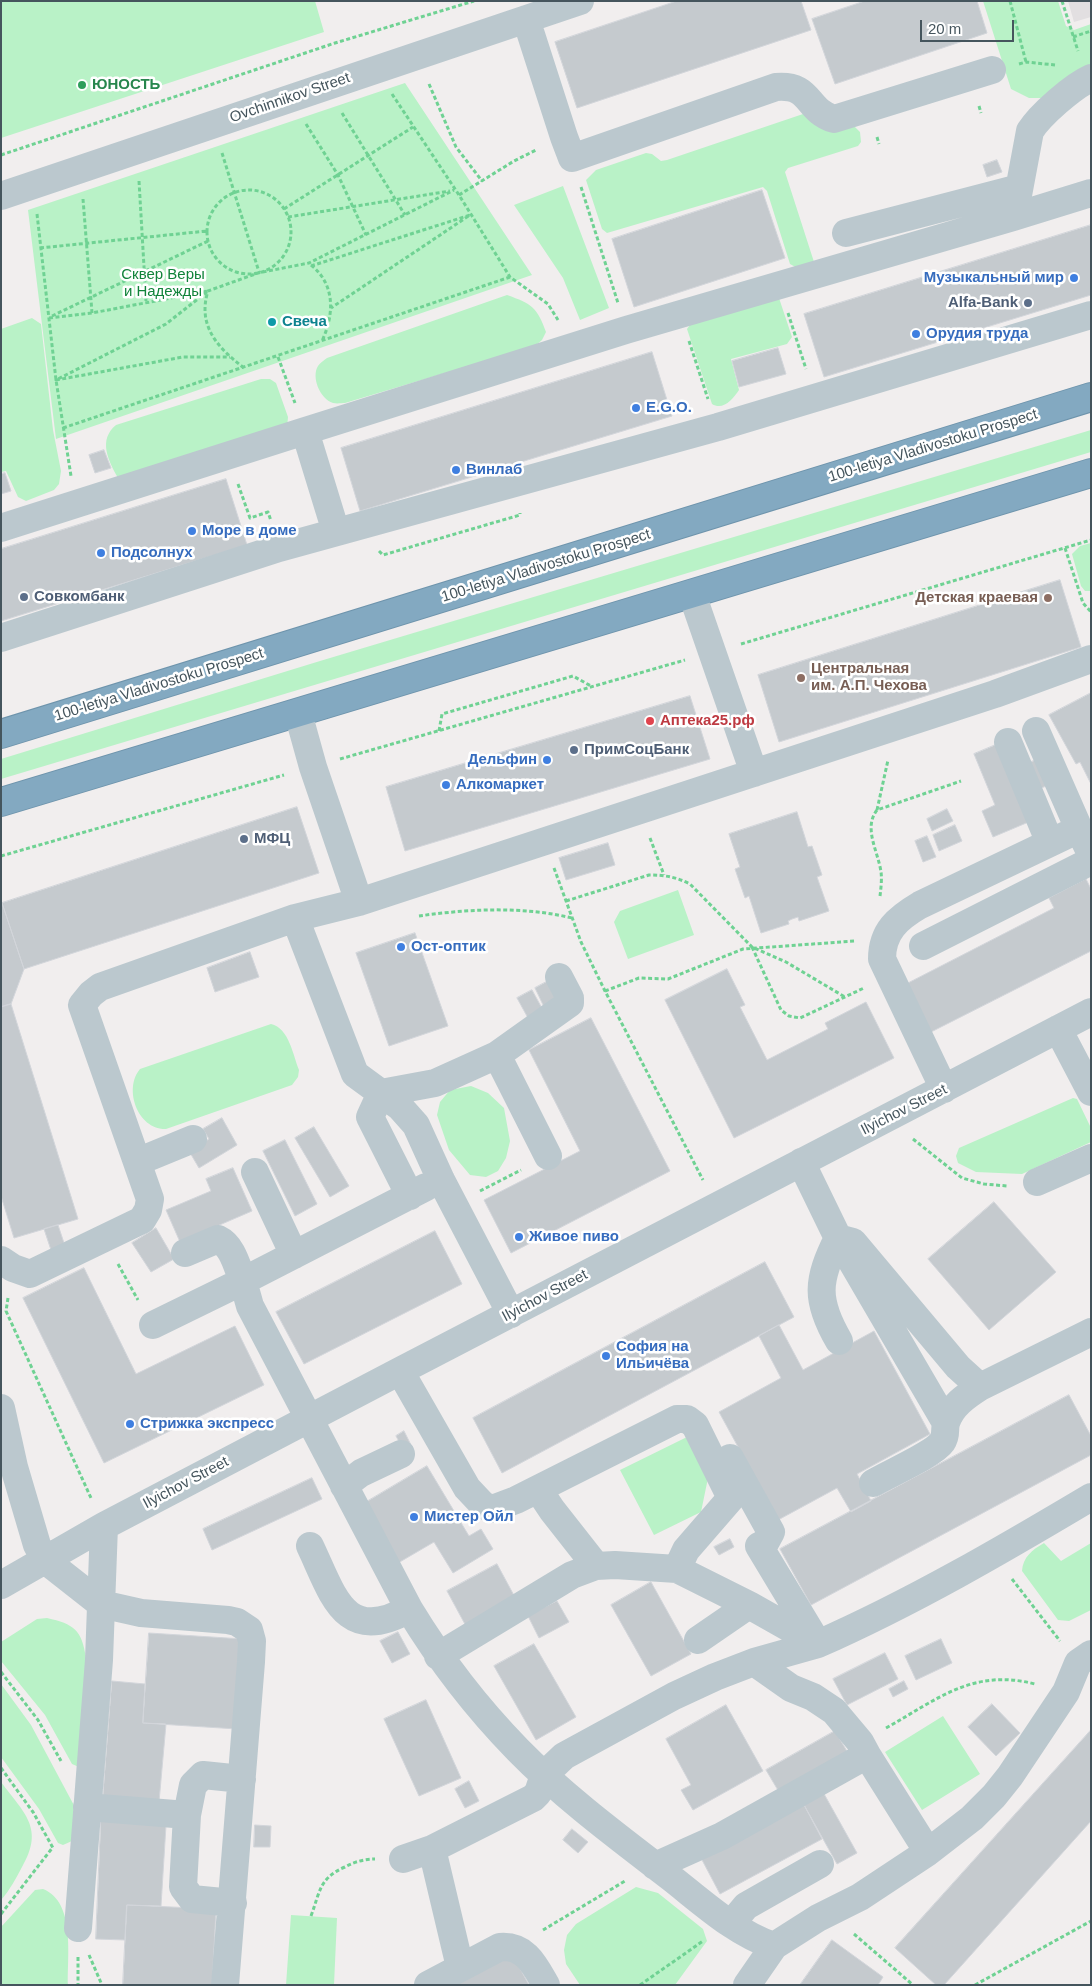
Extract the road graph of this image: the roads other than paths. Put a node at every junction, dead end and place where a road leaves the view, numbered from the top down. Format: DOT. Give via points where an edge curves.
graph roads {
  1 [pos="580,1"];
  2 [pos="526,19"];
  3 [pos="992,70"];
  4 [pos="1089,79"];
  5 [pos="1019,188"];
  6 [pos="1091,193"];
  7 [pos="1,196"];
  8 [pos="1013,218"];
  9 [pos="846,233"];
  10 [pos="1091,315"];
  11 [pos="1091,397"];
  12 [pos="305,431"];
  13 [pos="1091,473"];
  14 [pos="1,528"];
  15 [pos="336,532"];
  16 [pos="692,594"];
  17 [pos="1,638"];
  18 [pos="1091,659"];
  19 [pos="298,713"];
  20 [pos="1036,731"];
  21 [pos="1,734"];
  22 [pos="1008,742"];
  23 [pos="754,772"];
  24 [pos="1,802"];
  25 [pos="1079,829"];
  26 [pos="1050,843"];
  27 [pos="1091,854"];
  28 [pos="1091,861"];
  29 [pos="359,902"];
  30 [pos="295,918"];
  31 [pos="922,946"];
  32 [pos="560,977"];
  33 [pos="1091,1012"];
  34 [pos="1058,1029"];
  35 [pos="497,1055"];
  36 [pos="944,1089"];
  37 [pos="1091,1092"];
  38 [pos="381,1093"];
  39 [pos="193,1139"];
  40 [pos="548,1156"];
  41 [pos="1091,1158"];
  42 [pos="137,1162"];
  43 [pos="801,1162"];
  44 [pos="255,1172"];
  45 [pos="441,1180"];
  46 [pos="1037,1182"];
  47 [pos="410,1196"];
  48 [pos="838,1238"];
  49 [pos="185,1253"];
  50 [pos="294,1255"];
  51 [pos="1,1260"];
  52 [pos="243,1281"];
  53 [pos="511,1314"];
  54 [pos="153,1325"];
  55 [pos="1091,1332"];
  56 [pos="839,1341"];
  57 [pos="400,1371"];
  58 [pos="980,1387"];
  59 [pos="1,1408"];
  60 [pos="309,1419"];
  61 [pos="946,1423"];
  62 [pos="401,1454"];
  63 [pos="730,1458"];
  64 [pos="873,1483"];
  65 [pos="344,1486"];
  66 [pos="538,1488"];
  67 [pos="1091,1497"];
  68 [pos="104,1526"];
  69 [pos="310,1546"];
  70 [pos="45,1560"];
  71 [pos="596,1566"];
  72 [pos="677,1569"];
  73 [pos="1,1584"];
  74 [pos="101,1604"];
  75 [pos="749,1605"];
  76 [pos="409,1609"];
  77 [pos="698,1640"];
  78 [pos="818,1644"];
  79 [pos="438,1656"];
  80 [pos="1084,1659"];
  81 [pos="754,1662"];
  82 [pos="864,1748"];
  83 [pos="544,1775"];
  84 [pos="242,1779"];
  85 [pos="87,1807"];
  86 [pos="187,1815"];
  87 [pos="432,1849"];
  88 [pos="928,1852"];
  89 [pos="403,1859"];
  90 [pos="820,1864"];
  91 [pos="655,1866"];
  92 [pos="233,1903"];
  93 [pos="731,1924"];
  94 [pos="78,1928"];
  95 [pos="774,1946"];
  96 [pos="460,1967"];
  97 [pos="432,1984"];
  98 [pos="226,1985"];
  99 [pos="546,1985"];
  100 [pos="748,1985"];
  1 -- 2 [label="street, Ovchinnikov Street"];
  2 -- 3 [label="street" via="572,158 776,87 789,86 805,94 819,112 834,119"];
  2 -- 7 [label="street, Ovchinnikov Street"];
  4 -- 5 [label="street" via="1033,127"];
  5 -- 8 [label="street"];
  5 -- 9 [label="street"];
  6 -- 8 [label="street"];
  8 -- 12 [label="street" via="779,284"];
  10 -- 15 [label="street" via="718,427"];
  11 -- 21 [label="highway, 100-letiya Vladivostoku Prospect"];
  12 -- 14 [label="street"];
  12 -- 15 [label="street"];
  13 -- 16 [label="highway"];
  15 -- 17 [label="street" via="278,543"];
  16 -- 19 [label="highway"];
  16 -- 23 [label="street"];
  18 -- 23 [label="street" via="995,694"];
  19 -- 24 [label="highway"];
  19 -- 29 [label="street"];
  20 -- 25 [label="street"];
  22 -- 26 [label="street"];
  23 -- 29 [label="street"];
  25 -- 26 [label="street"];
  25 -- 27 [label="street"];
  26 -- 36 [label="street" via="920,905 902,916 887,934 882,959"];
  28 -- 31 [label="street"];
  29 -- 30 [label="street"];
  30 -- 38 [label="street" via="355,1074"];
  30 -- 42 [label="street" via="100,988 82,1005"];
  32 -- 35 [label="street" via="570,1003"];
  33 -- 34 [label="street, Ilyichov Street"];
  34 -- 36 [label="street, Ilyichov Street"];
  34 -- 37 [label="street"];
  35 -- 38 [label="street" via="435,1083"];
  35 -- 40 [label="street"];
  36 -- 43 [label="street, Ilyichov Street"];
  38 -- 45 [label="street" via="416,1125"];
  38 -- 47 [label="street" via="370,1117"];
  39 -- 42 [label="street"];
  41 -- 46 [label="street"];
  42 -- 51 [label="street" via="150,1199 142,1220 30,1274"];
  43 -- 48 [label="street"];
  43 -- 53 [label="street, Ilyichov Street"];
  44 -- 50 [label="street"];
  45 -- 47 [label="street"];
  45 -- 53 [label="street"];
  47 -- 50 [label="street"];
  48 -- 56 [label="street" via="824,1265 821,1287 829,1324"];
  48 -- 58 [label="street" via="853,1242 953,1360"];
  48 -- 61 [label="street"];
  49 -- 52 [label="street" via="218,1239 229,1247"];
  50 -- 52 [label="street"];
  52 -- 54 [label="street"];
  52 -- 60 [label="street" via="250,1306"];
  53 -- 57 [label="street, Ilyichov Street"];
  55 -- 58 [label="street"];
  57 -- 60 [label="street, Ilyichov Street"];
  57 -- 66 [label="street" via="467,1488 483,1505 492,1509"];
  58 -- 61 [label="street" via="964,1397"];
  59 -- 70 [label="street" via="14,1467 37,1545"];
  60 -- 65 [label="street"];
  60 -- 68 [label="street, Ilyichov Street"];
  61 -- 64 [label="street" via="946,1436 938,1447"];
  62 -- 65 [label="street" via="361,1473"];
  63 -- 78 [label="street" via="771,1532 759,1546"];
  65 -- 76 [label="street"];
  66 -- 71 [label="street"];
  66 -- 72 [label="street" via="677,1419 687,1419 695,1425 731,1498 686,1550"];
  67 -- 78 [label="street" via="976,1564"];
  68 -- 70 [label="street, Ilyichov Street"];
  68 -- 74 [label="street"];
  69 -- 76 [label="street" via="339,1606 356,1619 371,1623 389,1620"];
  70 -- 73 [label="street, Ilyichov Street"];
  70 -- 74 [label="street"];
  71 -- 72 [label="street" via="615,1564"];
  71 -- 79 [label="street" via="565,1579"];
  72 -- 75 [label="street"];
  74 -- 84 [label="street" via="140,1613 228,1620 249,1630 252,1641"];
  74 -- 85 [label="street" via="100,1660"];
  75 -- 77 [label="street"];
  75 -- 78 [label="street"];
  76 -- 79 [label="street"];
  78 -- 81 [label="street"];
  79 -- 83 [label="street" via="517,1749"];
  80 -- 88 [label="street" via="1037,1738 994,1796 972,1818"];
  81 -- 82 [label="street" via="791,1688 814,1697 834,1711"];
  81 -- 83 [label="street" via="657,1705 564,1756"];
  82 -- 88 [label="street"];
  82 -- 91 [label="street" via="722,1836"];
  83 -- 87 [label="street" via="533,1798"];
  83 -- 91 [label="street"];
  84 -- 86 [label="street" via="204,1775 193,1785"];
  84 -- 92 [label="street"];
  85 -- 86 [label="street"];
  85 -- 94 [label="street"];
  86 -- 92 [label="street" via="183,1887 192,1898"];
  87 -- 89 [label="street"];
  87 -- 96 [label="street"];
  88 -- 95 [label="street" via="860,1897 818,1918"];
  90 -- 93 [label="street" via="746,1906"];
  91 -- 93 [label="street"];
  92 -- 98 [label="street"];
  93 -- 95 [label="street" via="760,1942"];
  95 -- 100 [label="street"];
  96 -- 97 [label="street"];
  96 -- 99 [label="street" via="500,1947 514,1947 530,1958"];
}
